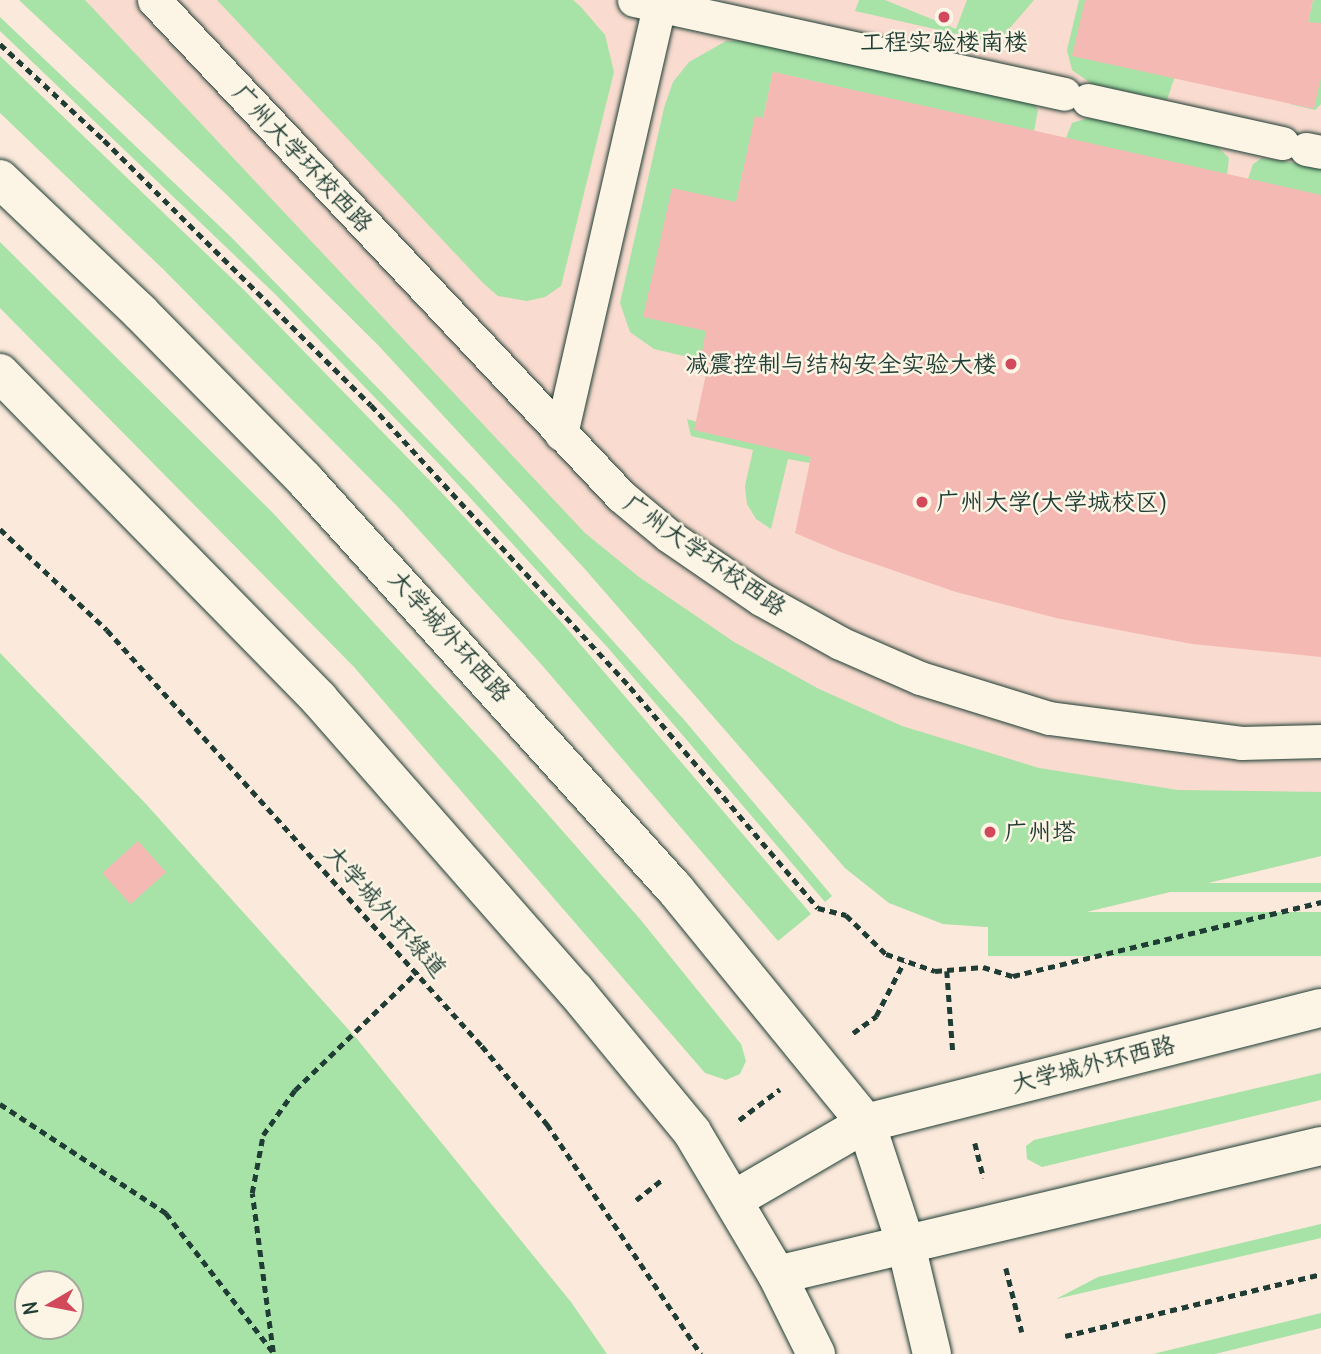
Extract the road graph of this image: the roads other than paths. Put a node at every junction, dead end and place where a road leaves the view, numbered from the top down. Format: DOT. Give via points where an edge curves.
graph roads {
  1 [pos="154,0"];
  2 [pos="647,3"];
  3 [pos="1303,148"];
  4 [pos="0,179"];
  5 [pos="0,373"];
  6 [pos="561,434"];
  7 [pos="1321,741"];
  8 [pos="1321,1008"];
  9 [pos="866,1123"];
  10 [pos="1321,1146"];
  11 [pos="735,1199"];
  12 [pos="906,1245"];
  13 [pos="777,1275"];
  14 [pos="816,1354"];
  15 [pos="932,1354"];
  1 -- 6 [label="lane, 广州大学环校西路"];
  2 -- 3 [label="lane"];
  2 -- 6 [label="lane"];
  4 -- 9 [label="main road, 大学城外环西路" via="141,312 391,570 618,823"];
  5 -- 11 [label="main road" via="240,615 408,796 584,1000 702,1149"];
  6 -- 7 [label="lane, 广州大学环校西路" via="639,513 724,575 804,624 920,678 1009,708 1117,729 1241,743"];
  8 -- 9 [label="main road, 大学城外环西路"];
  9 -- 11 [label="main road, 大学城外环西路"];
  9 -- 12 [label="main road, 大学城外环西路"];
  10 -- 12 [label="main road"];
  11 -- 13 [label="main road"];
  12 -- 13 [label="main road"];
  12 -- 15 [label="main road, 大学城外环西路"];
  13 -- 14 [label="main road"];
}
